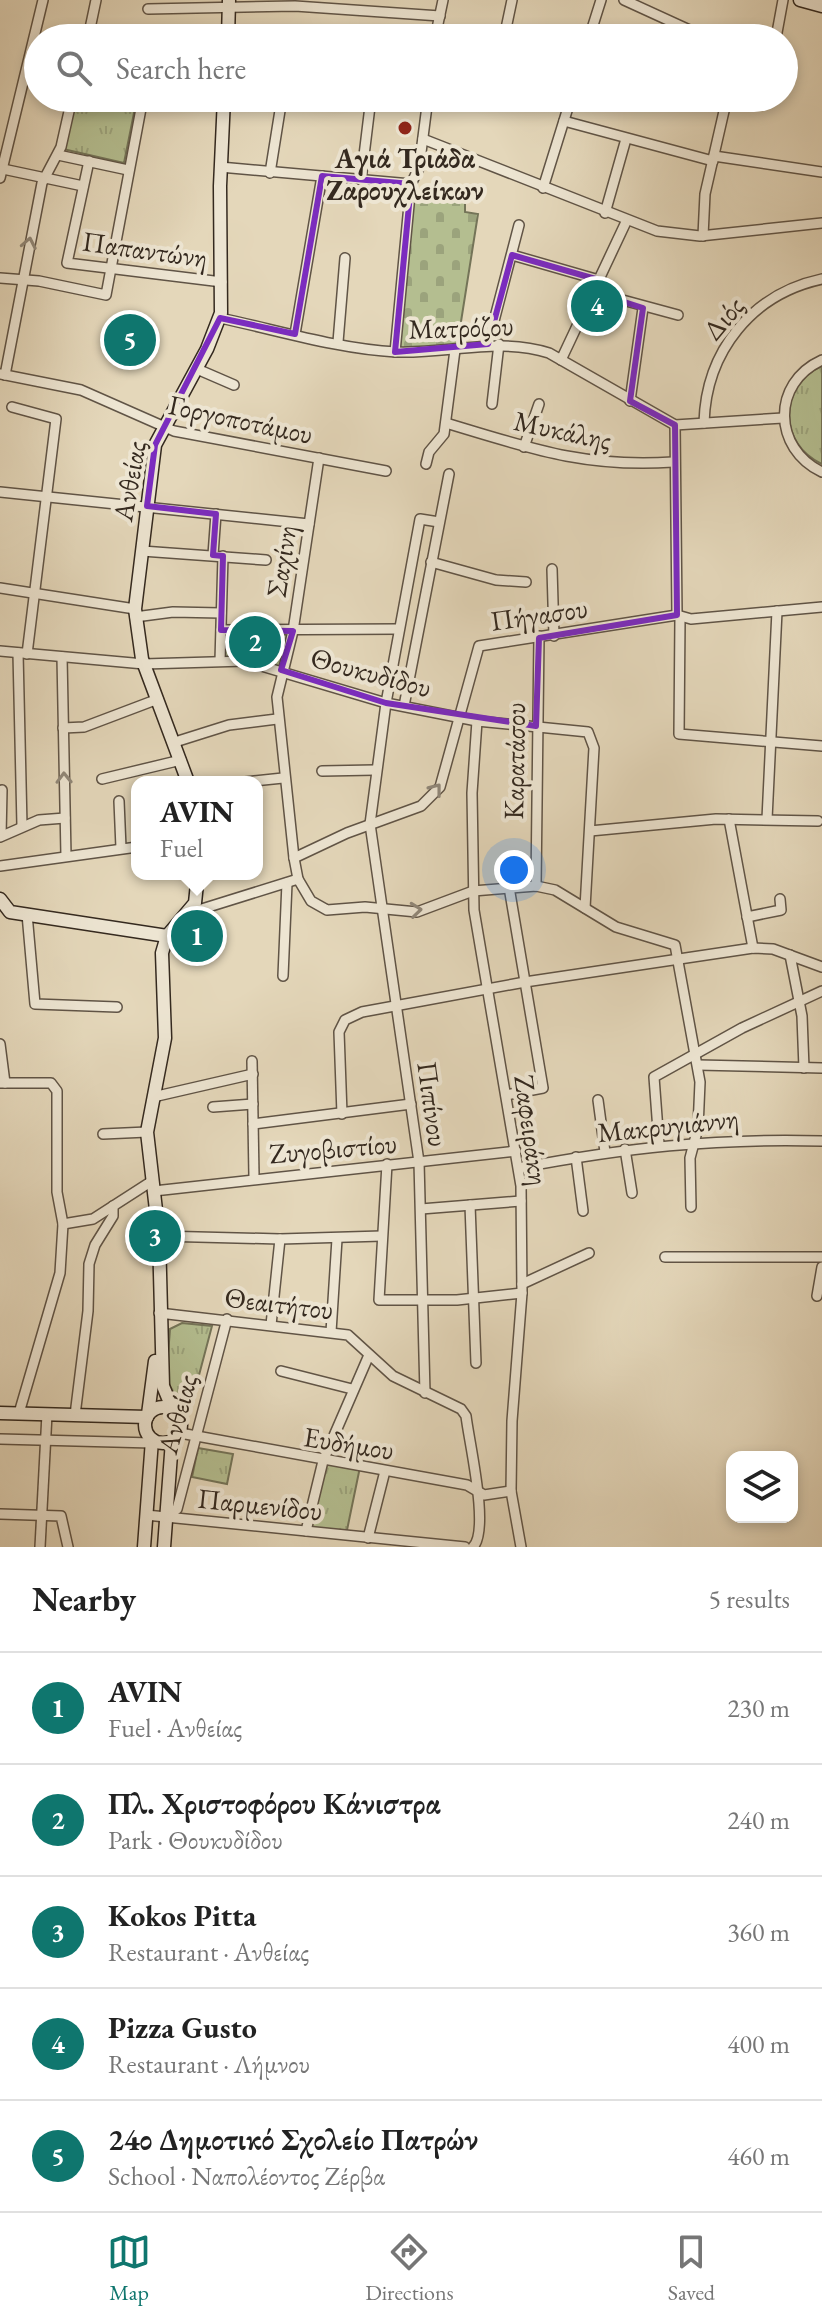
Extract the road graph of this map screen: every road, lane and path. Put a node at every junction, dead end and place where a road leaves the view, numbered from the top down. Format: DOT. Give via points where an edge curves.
graph roads {
  1 [pos="43,0"];
  2 [pos="96,0"];
  3 [pos="443,0"];
  4 [pos="512,0"];
  5 [pos="601,0"];
  6 [pos="624,0"];
  7 [pos="783,0"];
  8 [pos="800,0"];
  9 [pos="229,4"];
  10 [pos="822,6"];
  11 [pos="148,9"];
  12 [pos="440,16"];
  13 [pos="37,24"];
  14 [pos="91,24"];
  15 [pos="228,24"];
  16 [pos="438,24"];
  17 [pos="507,24"];
  18 [pos="593,24"];
  19 [pos="676,24"];
  20 [pos="779,24"];
  21 [pos="24,78"];
  22 [pos="69,112"];
  23 [pos="140,112"];
  24 [pos="223,112"];
  25 [pos="280,112"];
  26 [pos="369,112"];
  27 [pos="426,112"];
  28 [pos="567,112"];
  29 [pos="724,112"];
  30 [pos="564,121"];
  31 [pos="423,139"];
  32 [pos="626,139"];
  33 [pos="58,155"];
  34 [pos="713,159"];
  35 [pos="89,161"];
  36 [pos="220,167"];
  37 [pos="128,170"];
  38 [pos="822,172"];
  39 [pos="1,173"];
  40 [pos="270,173"];
  41 [pos="322,176"];
  42 [pos="44,178"];
  43 [pos="361,180"];
  44 [pos="411,184"];
  45 [pos="83,186"];
  46 [pos="543,188"];
  47 [pos="605,213"];
  48 [pos="626,222"];
  49 [pos="822,223"];
  50 [pos="519,225"];
  51 [pos="703,236"];
  52 [pos="512,255"];
  53 [pos="345,258"];
  54 [pos="109,270"];
  55 [pos="0,278"];
  56 [pos="822,279"];
  57 [pos="599,280"];
  58 [pos="22,282"];
  59 [pos="222,282"];
  60 [pos="593,292"];
  61 [pos="643,308"];
  62 [pos="678,315"];
  63 [pos="220,318"];
  64 [pos="295,334"];
  65 [pos="338,342"];
  66 [pos="488,344"];
  67 [pos="499,344"];
  68 [pos="455,350"];
  69 [pos="395,352"];
  70 [pos="561,360"];
  71 [pos="822,360"];
  72 [pos="197,369"];
  73 [pos="2,375"];
  74 [pos="234,385"];
  75 [pos="630,401"];
  76 [pos="492,404"];
  77 [pos="539,404"];
  78 [pos="12,407"];
  79 [pos="783,418"];
  80 [pos="446,423"];
  81 [pos="704,423"];
  82 [pos="675,425"];
  83 [pos="163,428"];
  84 [pos="524,447"];
  85 [pos="319,458"];
  86 [pos="673,462"];
  87 [pos="426,464"];
  88 [pos="386,471"];
  89 [pos="822,472"];
  90 [pos="449,474"];
  91 [pos="0,492"];
  92 [pos="48,497"];
  93 [pos="147,506"];
  94 [pos="216,514"];
  95 [pos="439,522"];
  96 [pos="309,524"];
  97 [pos="142,551"];
  98 [pos="218,556"];
  99 [pos="266,560"];
  100 [pos="431,562"];
  101 [pos="552,569"];
  102 [pos="526,582"];
  103 [pos="0,591"];
  104 [pos="36,594"];
  105 [pos="822,607"];
  106 [pos="777,611"];
  107 [pos="135,613"];
  108 [pos="221,613"];
  109 [pos="678,616"];
  110 [pos="399,629"];
  111 [pos="221,630"];
  112 [pos="293,631"];
  113 [pos="539,636"];
  114 [pos="554,636"];
  115 [pos="0,651"];
  116 [pos="23,653"];
  117 [pos="62,657"];
  118 [pos="220,661"];
  119 [pos="144,664"];
  120 [pos="281,670"];
  121 [pos="158,699"];
  122 [pos="386,703"];
  123 [pos="404,706"];
  124 [pos="459,718"];
  125 [pos="277,719"];
  126 [pos="477,721"];
  127 [pos="536,726"];
  128 [pos="63,728"];
  129 [pos="175,742"];
  130 [pos="770,742"];
  131 [pos="822,746"];
  132 [pos="181,760"];
  133 [pos="375,770"];
  134 [pos="322,771"];
  135 [pos="186,776"];
  136 [pos="283,778"];
  137 [pos="102,779"];
  138 [pos="263,780"];
  139 [pos="2,790"];
  140 [pos="119,801"];
  141 [pos="65,818"];
  142 [pos="729,819"];
  143 [pos="767,819"];
  144 [pos="818,821"];
  145 [pos="370,824"];
  146 [pos="22,826"];
  147 [pos="590,831"];
  148 [pos="1,836"];
  149 [pos="131,847"];
  150 [pos="121,848"];
  151 [pos="66,856"];
  152 [pos="294,858"];
  153 [pos="0,866"];
  154 [pos="298,879"];
  155 [pos="198,880"];
  156 [pos="287,883"];
  157 [pos="536,886"];
  158 [pos="509,887"];
  159 [pos="473,891"];
  160 [pos="780,899"];
  161 [pos="1,906"];
  162 [pos="380,908"];
  163 [pos="585,908"];
  164 [pos="189,913"];
  165 [pos="27,914"];
  166 [pos="747,917"];
  167 [pos="167,936"];
  168 [pos="753,948"];
  169 [pos="790,955"];
  170 [pos="680,959"];
  171 [pos="822,967"];
  172 [pos="283,976"];
  173 [pos="525,982"];
  174 [pos="487,989"];
  175 [pos="822,991"];
  176 [pos="800,999"];
  177 [pos="395,1006"];
  178 [pos="117,1007"];
  179 [pos="0,1044"];
  180 [pos="695,1054"];
  181 [pos="252,1061"];
  182 [pos="698,1065"];
  183 [pos="804,1068"];
  184 [pos="822,1068"];
  185 [pos="253,1074"];
  186 [pos="2,1083"];
  187 [pos="506,1095"];
  188 [pos="153,1097"];
  189 [pos="598,1100"];
  190 [pos="253,1104"];
  191 [pos="411,1104"];
  192 [pos="213,1107"];
  193 [pos="342,1114"];
  194 [pos="253,1124"];
  195 [pos="147,1132"];
  196 [pos="103,1134"];
  197 [pos="822,1141"];
  198 [pos="693,1142"];
  199 [pos="659,1144"];
  200 [pos="625,1149"];
  201 [pos="516,1151"];
  202 [pos="605,1152"];
  203 [pos="576,1157"];
  204 [pos="419,1162"];
  205 [pos="387,1164"];
  206 [pos="519,1168"];
  207 [pos="254,1177"];
  208 [pos="153,1186"];
  209 [pos="632,1193"];
  210 [pos="521,1201"];
  211 [pos="470,1205"];
  212 [pos="113,1206"];
  213 [pos="691,1207"];
  214 [pos="421,1209"];
  215 [pos="583,1211"];
  216 [pos="63,1224"];
  217 [pos="159,1236"];
  218 [pos="382,1236"];
  219 [pos="280,1239"];
  220 [pos="337,1239"];
  221 [pos="589,1253"];
  222 [pos="665,1257"];
  223 [pos="822,1257"];
  224 [pos="822,1267"];
  225 [pos="522,1289"];
  226 [pos="817,1296"];
  227 [pos="473,1298"];
  228 [pos="424,1301"];
  229 [pos="159,1313"];
  230 [pos="227,1319"];
  231 [pos="271,1325"];
  232 [pos="159,1331"];
  233 [pos="331,1332"];
  234 [pos="369,1355"];
  235 [pos="476,1363"];
  236 [pos="281,1371"];
  237 [pos="352,1389"];
  238 [pos="425,1393"];
  239 [pos="173,1410"];
  240 [pos="0,1413"];
  241 [pos="19,1413"];
  242 [pos="47,1414"];
  243 [pos="75,1415"];
  244 [pos="148,1416"];
  245 [pos="176,1437"];
  246 [pos="194,1437"];
  247 [pos="0,1439"];
  248 [pos="45,1441"];
  249 [pos="152,1442"];
  250 [pos="323,1461"];
  251 [pos="385,1471"];
  252 [pos="476,1490"];
  253 [pos="511,1491"];
  254 [pos="0,1514"];
  255 [pos="41,1515"];
  256 [pos="146,1515"];
  257 [pos="167,1517"];
  258 [pos="306,1531"];
  259 [pos="368,1538"];
  260 [pos="40,1547"];
  261 [pos="68,1547"];
  262 [pos="144,1547"];
  263 [pos="164,1547"];
  264 [pos="465,1547"];
  265 [pos="473,1547"];
  266 [pos="521,1547"];
  1 -- 13 [label="street"];
  2 -- 14 [label="street"];
  3 -- 12 [label="street"];
  4 -- 17 [label="street"];
  5 -- 18 [label="street"];
  6 -- 19 [label="street"];
  7 -- 20 [label="street"];
  8 -- 10 [label="main road"];
  9 -- 11 [label="street"];
  9 -- 12 [label="street"];
  9 -- 15 [label="main road"];
  12 -- 16 [label="street"];
  21 -- 39 [label="street"];
  22 -- 33 [label="street"];
  23 -- 37 [label="street"];
  24 -- 36 [label="main road, Ανθείας"];
  25 -- 40 [label="street"];
  26 -- 43 [label="street"];
  27 -- 31 [label="street"];
  28 -- 30 [label="street"];
  29 -- 34 [label="street"];
  30 -- 32 [label="street"];
  30 -- 46 [label="street"];
  31 -- 44 [label="street"];
  31 -- 46 [label="street"];
  32 -- 34 [label="street"];
  32 -- 47 [label="street"];
  33 -- 35 [label="street"];
  33 -- 42 [label="street"];
  34 -- 38 [label="street"];
  34 -- 51 [label="street"];
  35 -- 37 [label="street"];
  35 -- 45 [label="street, Παπαντώνη"];
  36 -- 40 [label="street"];
  36 -- 59 [label="main road, Ανθείας"];
  37 -- 54 [label="street"];
  39 -- 42 [label="street"];
  40 -- 41 [label="street"];
  41 -- 43 [label="street"];
  41 -- 64 [label="street"];
  42 -- 45 [label="street"];
  58 -- 42 [label="street, one-way"];
  43 -- 44 [label="street"];
  44 -- 69 [label="street"];
  45 -- 54 [label="street, Παπαντώνη" via="67,263"];
  46 -- 47 [label="street"];
  47 -- 48 [label="street"];
  48 -- 51 [label="street"];
  48 -- 57 [label="street"];
  49 -- 51 [label="street"];
  50 -- 52 [label="street"];
  52 -- 57 [label="street"];
  52 -- 66 [label="street"];
  53 -- 65 [label="street"];
  54 -- 58 [label="street" via="106,295"];
  54 -- 59 [label="street, Παπαντώνη"];
  55 -- 58 [label="street"];
  56 -- 81 [label="street, Διός" via="777,295 740,325 713,368"];
  57 -- 60 [label="street"];
  58 -- 73 [label="street"];
  59 -- 63 [label="main road, Ανθείας"];
  60 -- 61 [label="street"];
  60 -- 70 [label="street"];
  61 -- 62 [label="street"];
  61 -- 75 [label="street"];
  63 -- 64 [label="street, Ματρόζου"];
  63 -- 72 [label="main road, Ανθείας"];
  64 -- 65 [label="street, Ματρόζου"];
  65 -- 69 [label="street, Ματρόζου"];
  66 -- 67 [label="street, Ματρόζου"];
  66 -- 68 [label="street, Ματρόζου"];
  67 -- 70 [label="street, Ματρόζου" via="528,346"];
  67 -- 76 [label="street"];
  68 -- 69 [label="street, Ματρόζου"];
  68 -- 80 [label="street"];
  70 -- 75 [label="street, Ματρόζου"];
  71 -- 79 [label="street" via="791,387"];
  72 -- 74 [label="street"];
  72 -- 83 [label="main road, Ανθείας"];
  73 -- 83 [label="street, Γοργοποτάμου" via="81,390"];
  75 -- 82 [label="street, Ματρόζου"];
  77 -- 84 [label="street"];
  78 -- 92 [label="street" via="56,419"];
  79 -- 81 [label="street"];
  79 -- 89 [label="street" via="796,453"];
  80 -- 84 [label="street, Μυκάλης"];
  80 -- 87 [label="street"];
  81 -- 82 [label="street"];
  82 -- 86 [label="street"];
  83 -- 85 [label="street, Γοργοποτάμου"];
  83 -- 93 [label="main road, Ανθείας" via="155,445"];
  84 -- 86 [label="street, Μυκάλης" via="609,465"];
  85 -- 88 [label="street, Γοργοποτάμου"];
  85 -- 96 [label="street, Σαχίνη"];
  86 -- 109 [label="street"];
  90 -- 95 [label="street"];
  91 -- 92 [label="street"];
  92 -- 93 [label="street"];
  92 -- 104 [label="street"];
  93 -- 94 [label="street"];
  93 -- 97 [label="main road, Ανθείας"];
  94 -- 96 [label="street"];
  94 -- 98 [label="street"];
  95 -- 100 [label="street"];
  95 -- 110 [label="street, Πιπίνου" via="420,519"];
  96 -- 112 [label="street, Σαχίνη"];
  97 -- 98 [label="street"];
  97 -- 107 [label="main road, Ανθείας"];
  98 -- 99 [label="street"];
  98 -- 108 [label="street"];
  100 -- 102 [label="street"];
  100 -- 123 [label="street"];
  101 -- 114 [label="street"];
  103 -- 104 [label="street"];
  104 -- 107 [label="street"];
  104 -- 116 [label="street"];
  105 -- 106 [label="street, Πήγασου"];
  106 -- 109 [label="street, Πήγασου"];
  106 -- 130 [label="street"];
  107 -- 108 [label="street"];
  107 -- 119 [label="main road, Ανθείας"];
  108 -- 111 [label="street"];
  109 -- 114 [label="street, Πήγασου"];
  109 -- 130 [label="street" via="679,734"];
  110 -- 112 [label="street"];
  110 -- 122 [label="street, Πιπίνου"];
  111 -- 112 [label="street"];
  111 -- 118 [label="street"];
  112 -- 120 [label="street, Σαχίνη"];
  113 -- 114 [label="street, Πήγασου"];
  113 -- 124 [label="street, Πήγασου" via="478,647"];
  113 -- 127 [label="street, Καρατάσου"];
  115 -- 116 [label="street, Θουκυδίδου"];
  116 -- 117 [label="street, Θουκυδίδου"];
  116 -- 146 [label="street"];
  117 -- 119 [label="street, Θουκυδίδου"];
  117 -- 128 [label="street"];
  118 -- 119 [label="street, Θουκυδίδου"];
  118 -- 120 [label="street, Θουκυδίδου"];
  119 -- 121 [label="main road, Ανθείας"];
  120 -- 122 [label="street, Θουκυδίδου"];
  120 -- 125 [label="street, Σαχίνη"];
  121 -- 128 [label="street" via="84,727"];
  121 -- 129 [label="main road, Ανθείας"];
  122 -- 123 [label="street, Θουκυδίδου"];
  122 -- 133 [label="street, Πιπίνου"];
  123 -- 124 [label="street, Θουκυδίδου"];
  124 -- 126 [label="street, Θουκυδίδου"];
  145 -- 124 [label="street, Πήγασου, one-way" via="421,806 440,787"];
  125 -- 129 [label="street" via="229,725"];
  125 -- 136 [label="street, Σαχίνη"];
  126 -- 127 [label="street, Θουκυδίδου"];
  126 -- 159 [label="street, Ζαφειράκη"];
  127 -- 147 [label="street, Θουκυδίδου" via="588,732 594,748"];
  127 -- 157 [label="street, Καρατάσου"];
  141 -- 128 [label="street, one-way"];
  129 -- 132 [label="main road, Ανθείας"];
  130 -- 131 [label="street"];
  130 -- 143 [label="street"];
  132 -- 135 [label="main road, Ανθείας"];
  132 -- 137 [label="street"];
  133 -- 134 [label="street"];
  133 -- 145 [label="street, Πιπίνου"];
  136 -- 138 [label="street"];
  136 -- 152 [label="street, Σαχίνη"];
  139 -- 148 [label="street"];
  140 -- 150 [label="street"];
  141 -- 146 [label="street"];
  141 -- 151 [label="street"];
  142 -- 143 [label="street"];
  142 -- 147 [label="street"];
  142 -- 166 [label="street"];
  143 -- 144 [label="street"];
  145 -- 152 [label="street, Πήγασου"];
  145 -- 162 [label="street, Πιπίνου"];
  146 -- 148 [label="street"];
  147 -- 163 [label="street"];
  149 -- 150 [label="street"];
  150 -- 151 [label="street"];
  151 -- 153 [label="street"];
  152 -- 154 [label="street, Σαχίνη"];
  154 -- 156 [label="street"];
  154 -- 162 [label="street" via="323,909"];
  155 -- 164 [label="main road"];
  156 -- 164 [label="street"];
  156 -- 172 [label="street"];
  157 -- 158 [label="street"];
  157 -- 163 [label="street" via="555,890"];
  158 -- 159 [label="street"];
  158 -- 173 [label="street"];
  162 -- 159 [label="street, one-way" via="417,912"];
  159 -- 174 [label="street, Ζαφειράκη"];
  160 -- 166 [label="street" via="781,910"];
  161 -- 165 [label="main road"];
  162 -- 177 [label="street, Πιπίνου"];
  163 -- 170 [label="street" via="624,931 673,943"];
  164 -- 167 [label="main road"];
  165 -- 167 [label="main road"];
  165 -- 178 [label="street" via="35,1004"];
  166 -- 168 [label="street"];
  167 -- 188 [label="main road, Ανθείας" via="162,953 165,1038"];
  168 -- 169 [label="street"];
  168 -- 170 [label="street"];
  169 -- 171 [label="street"];
  169 -- 176 [label="street"];
  170 -- 173 [label="street"];
  170 -- 180 [label="street"];
  173 -- 174 [label="street"];
  173 -- 187 [label="street" via="543,1088"];
  174 -- 177 [label="street"];
  174 -- 187 [label="street, Ζαφειράκη"];
  175 -- 176 [label="street"];
  176 -- 180 [label="street"];
  176 -- 183 [label="street"];
  177 -- 191 [label="street, Πιπίνου"];
  177 -- 193 [label="street" via="356,1014 341,1025"];
  179 -- 186 [label="street"];
  180 -- 182 [label="street"];
  180 -- 199 [label="street" via="654,1077"];
  181 -- 185 [label="street"];
  182 -- 183 [label="street"];
  182 -- 198 [label="street" via="698,1128"];
  183 -- 184 [label="street"];
  185 -- 188 [label="street"];
  185 -- 190 [label="street"];
  186 -- 216 [label="street" via="55,1085 57,1192"];
  187 -- 201 [label="street, Ζαφειράκη"];
  188 -- 195 [label="main road, Ανθείας"];
  189 -- 202 [label="street"];
  190 -- 192 [label="street"];
  190 -- 194 [label="street"];
  191 -- 193 [label="street"];
  191 -- 204 [label="street, Πιπίνου"];
  193 -- 194 [label="street"];
  194 -- 207 [label="street"];
  195 -- 196 [label="street"];
  195 -- 208 [label="main road, Ανθείας"];
  197 -- 198 [label="street, Μακρυγιάννη"];
  198 -- 199 [label="street, Μακρυγιάννη"];
  198 -- 213 [label="street"];
  199 -- 200 [label="street, Μακρυγιάννη"];
  200 -- 202 [label="street, Μακρυγιάννη"];
  200 -- 209 [label="street"];
  201 -- 204 [label="street, Ζυγοβιστίου"];
  201 -- 206 [label="street, Ζαφειράκη"];
  202 -- 203 [label="street, Μακρυγιάννη"];
  203 -- 206 [label="street, Μακρυγιάννη"];
  203 -- 215 [label="street"];
  204 -- 205 [label="street, Ζυγοβιστίου"];
  204 -- 214 [label="street, Πιπίνου"];
  205 -- 207 [label="street, Ζυγοβιστίου"];
  205 -- 218 [label="street"];
  206 -- 210 [label="street, Ζαφειράκη"];
  207 -- 208 [label="street, Ζυγοβιστίου"];
  208 -- 212 [label="street"];
  208 -- 217 [label="main road, Ανθείας"];
  210 -- 211 [label="street"];
  210 -- 225 [label="street, Ζαφειράκη"];
  211 -- 214 [label="street"];
  211 -- 227 [label="street"];
  212 -- 216 [label="street" via="86,1221"];
  212 -- 243 [label="street" via="89,1264"];
  214 -- 228 [label="street, Πιπίνου"];
  216 -- 241 [label="street" via="60,1273"];
  217 -- 219 [label="street"];
  217 -- 229 [label="main road, Ανθείας"];
  218 -- 220 [label="street"];
  218 -- 228 [label="street" via="379,1300"];
  219 -- 220 [label="street"];
  219 -- 231 [label="street"];
  220 -- 233 [label="street"];
  221 -- 225 [label="street"];
  222 -- 223 [label="street"];
  224 -- 226 [label="street"];
  225 -- 227 [label="street"];
  225 -- 253 [label="street, Ζαφειράκη"];
  227 -- 228 [label="street"];
  227 -- 235 [label="street"];
  228 -- 238 [label="street, Πιπίνου"];
  229 -- 230 [label="street, Θεαιτήτου"];
  229 -- 232 [label="main road, Ανθείας"];
  230 -- 231 [label="street, Θεαιτήτου"];
  230 -- 246 [label="street, Ανθείας"];
  231 -- 233 [label="street, Θεαιτήτου"];
  232 -- 239 [label="main road, Ανθείας" via="163,1386"];
  232 -- 244 [label="main road, Ανθείας"];
  233 -- 234 [label="street, Θεαιτήτου" via="354,1338"];
  234 -- 237 [label="street"];
  234 -- 238 [label="street, Θεαιτήτου"];
  236 -- 237 [label="street"];
  237 -- 250 [label="street"];
  238 -- 252 [label="street, Θεαιτήτου" via="464,1412"];
  239 -- 244 [label="main road" via="161,1407"];
  239 -- 245 [label="main road" via="180,1419"];
  240 -- 241 [label="main road"];
  241 -- 242 [label="main road"];
  242 -- 243 [label="main road"];
  242 -- 248 [label="street"];
  243 -- 244 [label="main road"];
  244 -- 249 [label="main road" via="145,1428"];
  245 -- 246 [label="street, Ευδήμου"];
  245 -- 249 [label="main road"];
  245 -- 257 [label="main road, Ανθείας"];
  246 -- 250 [label="street, Ευδήμου"];
  246 -- 257 [label="street, Ανθείας" via="177,1509"];
  247 -- 248 [label="street"];
  248 -- 249 [label="street"];
  248 -- 255 [label="street"];
  249 -- 256 [label="main road, Ανθείας"];
  250 -- 251 [label="street, Ευδήμου"];
  250 -- 258 [label="street"];
  251 -- 252 [label="street, Ευδήμου"];
  251 -- 259 [label="street"];
  252 -- 253 [label="street, Ευδήμου" via="484,1495"];
  252 -- 265 [label="street" via="480,1529"];
  253 -- 266 [label="street, Ζαφειράκη"];
  254 -- 255 [label="street"];
  255 -- 260 [label="street"];
  255 -- 261 [label="street" via="61,1516"];
  256 -- 257 [label="street, Παρμενίδου"];
  256 -- 262 [label="main road, Ανθείας"];
  257 -- 258 [label="street, Παρμενίδου"];
  257 -- 263 [label="main road, Ανθείας"];
  258 -- 259 [label="street, Παρμενίδου"];
  259 -- 264 [label="street, Παρμενίδου"];
}
